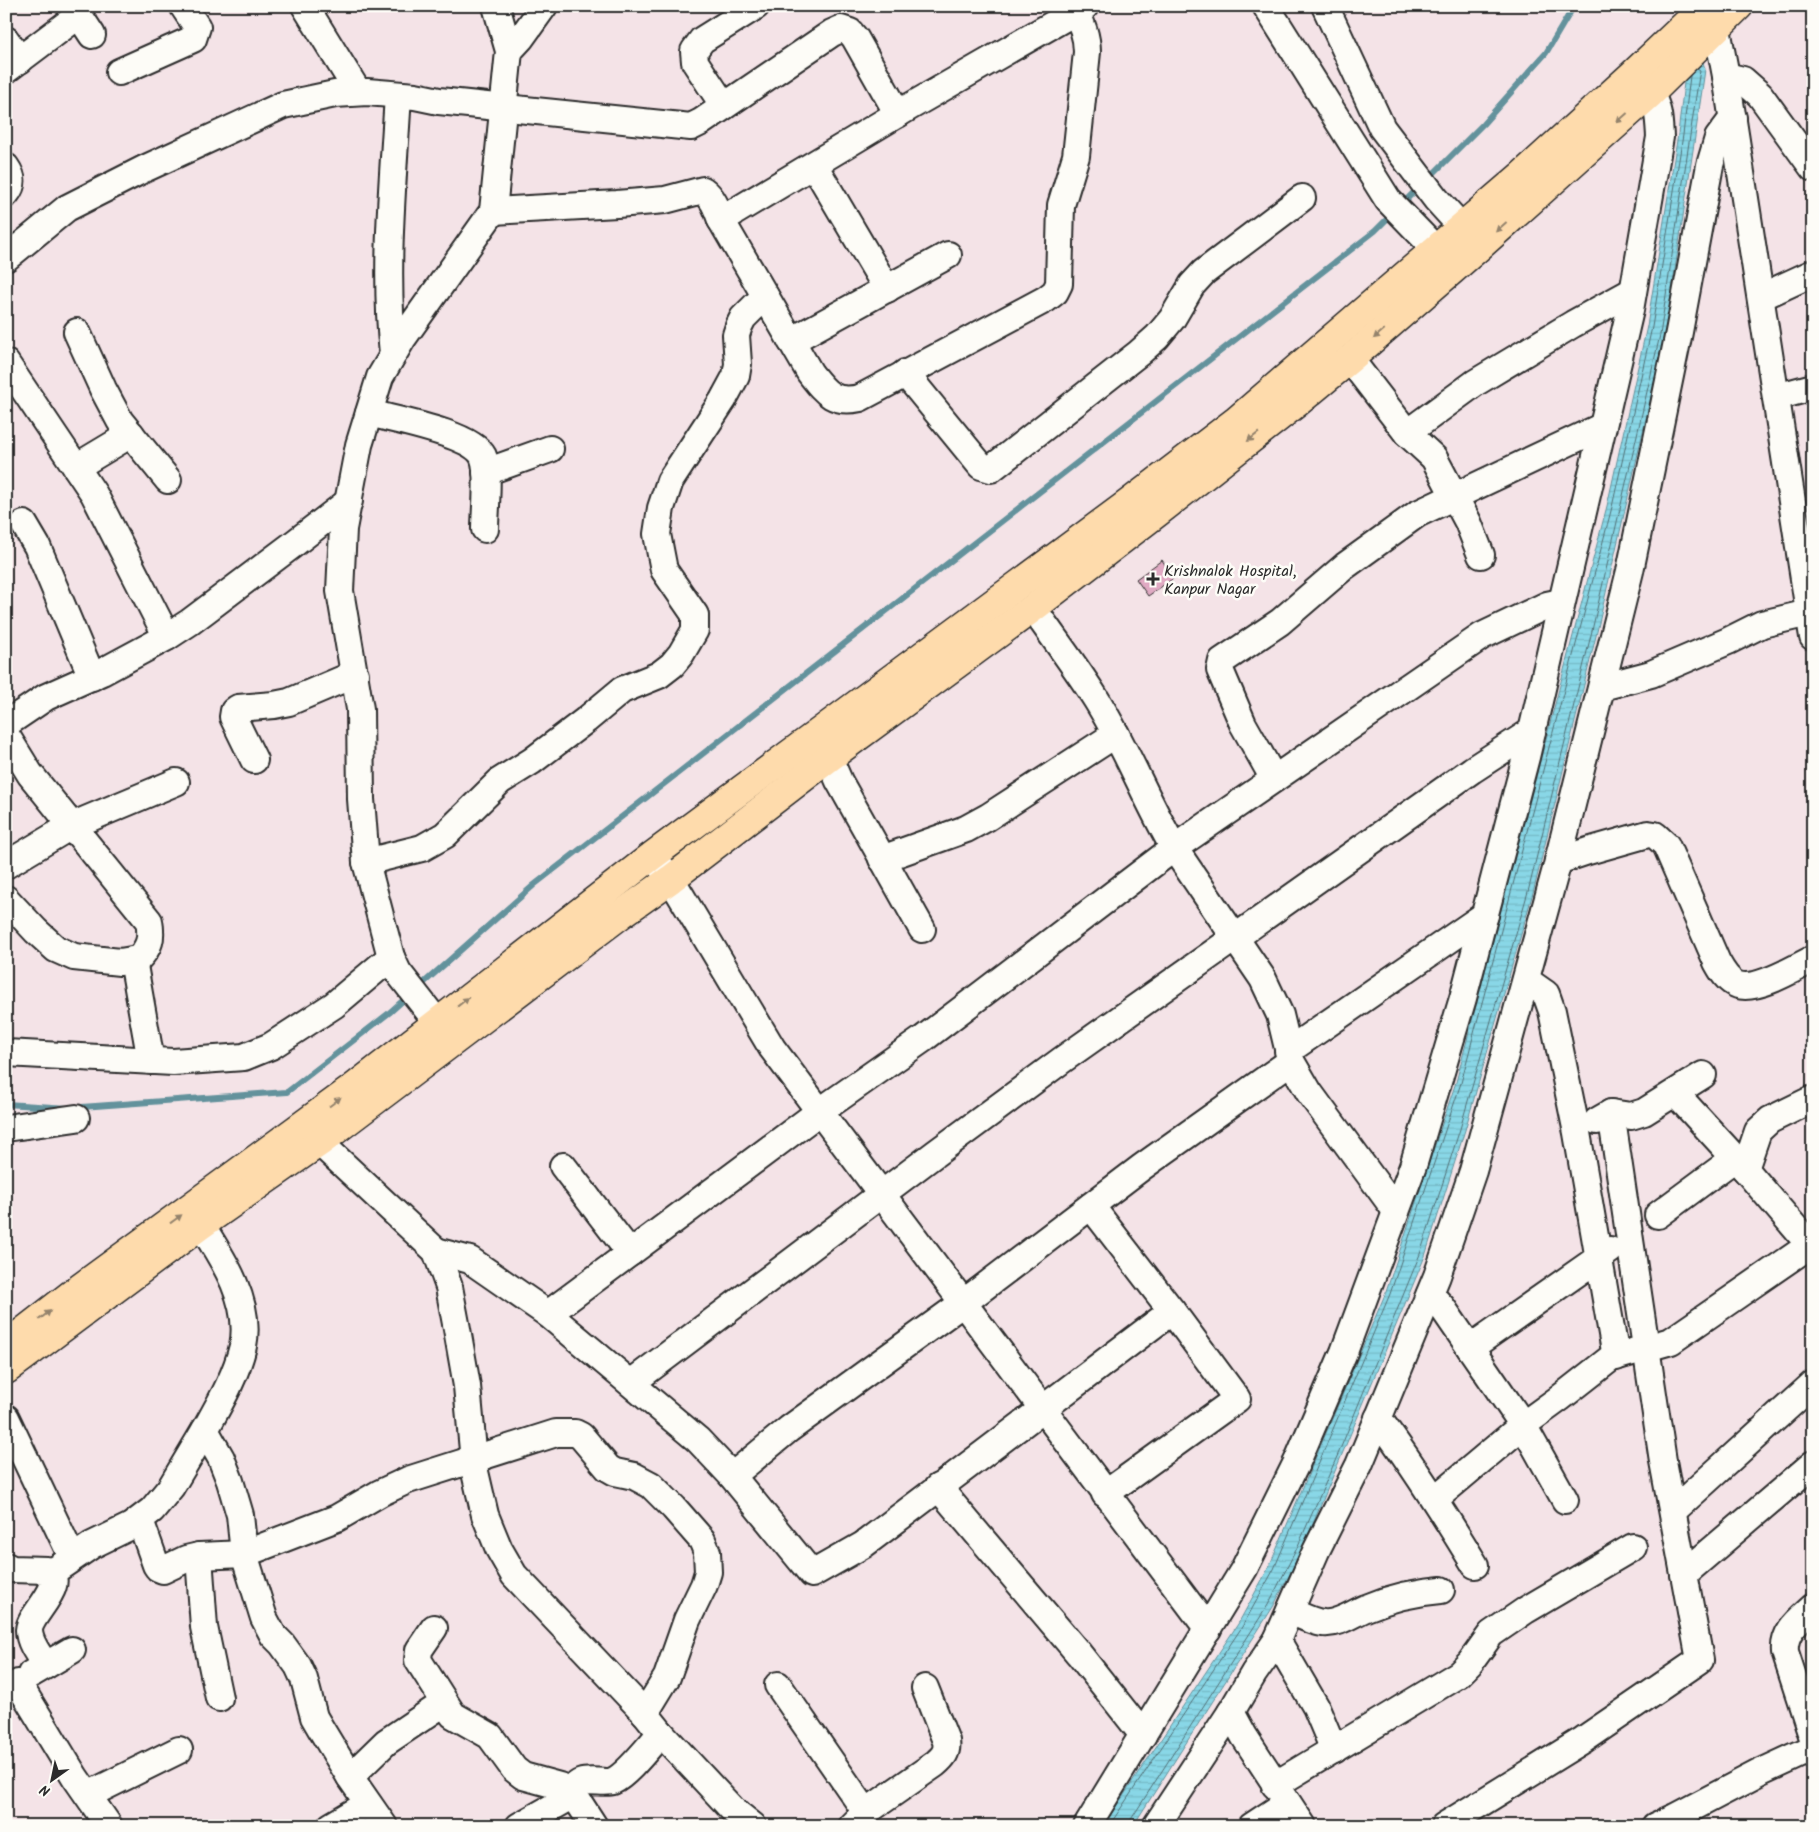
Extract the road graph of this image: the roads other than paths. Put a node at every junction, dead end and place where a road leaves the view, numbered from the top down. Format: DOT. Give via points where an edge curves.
graph roads {
  1 [pos="183,6"];
  2 [pos="305,6"];
  3 [pos="496,6"];
  4 [pos="544,6"];
  5 [pos="756,6"];
  6 [pos="1266,6"];
  7 [pos="1325,6"];
  8 [pos="1739,6"];
  9 [pos="1078,8"];
  10 [pos="1706,13"];
  11 [pos="81,19"];
  12 [pos="509,51"];
  13 [pos="11,57"];
  14 [pos="1661,65"];
  15 [pos="119,72"];
  16 [pos="1726,76"];
  17 [pos="358,92"];
  18 [pos="1650,94"];
  19 [pos="398,95"];
  20 [pos="724,106"];
  21 [pos="504,107"];
  22 [pos="898,114"];
  23 [pos="1733,118"];
  24 [pos="814,165"];
  25 [pos="6,167"];
  26 [pos="1813,168"];
  27 [pos="6,194"];
  28 [pos="1302,198"];
  29 [pos="493,210"];
  30 [pos="721,220"];
  31 [pos="1461,227"];
  32 [pos="1480,247"];
  33 [pos="1436,249"];
  34 [pos="948,255"];
  35 [pos="6,258"];
  36 [pos="1455,269"];
  37 [pos="1813,274"];
  38 [pos="887,288"];
  39 [pos="1633,292"];
  40 [pos="766,296"];
  41 [pos="1761,297"];
  42 [pos="77,332"];
  43 [pos="791,341"];
  44 [pos="394,354"];
  45 [pos="1350,359"];
  46 [pos="6,363"];
  47 [pos="905,373"];
  48 [pos="1813,387"];
  49 [pos="1776,397"];
  50 [pos="369,413"];
  51 [pos="1602,426"];
  52 [pos="1407,433"];
  53 [pos="131,434"];
  54 [pos="550,449"];
  55 [pos="76,467"];
  56 [pos="486,472"];
  57 [pos="168,480"];
  58 [pos="1455,496"];
  59 [pos="348,501"];
  60 [pos="24,524"];
  61 [pos="485,529"];
  62 [pos="1481,555"];
  63 [pos="1561,602"];
  64 [pos="1033,608"];
  65 [pos="1811,625"];
  66 [pos="167,637"];
  67 [pos="354,674"];
  68 [pos="92,677"];
  69 [pos="1602,687"];
  70 [pos="6,724"];
  71 [pos="1532,732"];
  72 [pos="1116,734"];
  73 [pos="6,736"];
  74 [pos="829,758"];
  75 [pos="254,760"];
  76 [pos="1274,779"];
  77 [pos="176,782"];
  78 [pos="72,826"];
  79 [pos="1174,848"];
  80 [pos="652,856"];
  81 [pos="882,859"];
  82 [pos="1558,861"];
  83 [pos="366,862"];
  84 [pos="6,865"];
  85 [pos="671,879"];
  86 [pos="6,899"];
  87 [pos="1485,916"];
  88 [pos="922,930"];
  89 [pos="1235,937"];
  90 [pos="1813,959"];
  91 [pos="133,960"];
  92 [pos="394,965"];
  93 [pos="1526,980"];
  94 [pos="429,1012"];
  95 [pos="6,1053"];
  96 [pos="1290,1056"];
  97 [pos="151,1061"];
  98 [pos="1703,1075"];
  99 [pos="1675,1093"];
  100 [pos="1813,1099"];
  101 [pos="819,1112"];
  102 [pos="76,1118"];
  103 [pos="1593,1123"];
  104 [pos="6,1128"];
  105 [pos="311,1134"];
  106 [pos="1740,1164"];
  107 [pos="563,1166"];
  108 [pos="881,1194"];
  109 [pos="1092,1206"];
  110 [pos="1396,1210"];
  111 [pos="1658,1215"];
  112 [pos="201,1225"];
  113 [pos="1629,1238"];
  114 [pos="1812,1244"];
  115 [pos="436,1251"];
  116 [pos="630,1253"];
  117 [pos="1598,1258"];
  118 [pos="1430,1294"];
  119 [pos="963,1304"];
  120 [pos="1172,1311"];
  121 [pos="548,1314"];
  122 [pos="6,1345"];
  123 [pos="1470,1348"];
  124 [pos="1646,1348"];
  125 [pos="1616,1357"];
  126 [pos="6,1370"];
  127 [pos="631,1383"];
  128 [pos="1813,1384"];
  129 [pos="1042,1409"];
  130 [pos="6,1418"];
  131 [pos="1378,1418"];
  132 [pos="1523,1425"];
  133 [pos="205,1430"];
  134 [pos="475,1460"];
  135 [pos="1813,1464"];
  136 [pos="732,1476"];
  137 [pos="938,1487"];
  138 [pos="1105,1494"];
  139 [pos="1435,1499"];
  140 [pos="1565,1500"];
  141 [pos="1672,1511"];
  142 [pos="140,1520"];
  143 [pos="1633,1547"];
  144 [pos="244,1554"];
  145 [pos="199,1556"];
  146 [pos="72,1557"];
  147 [pos="1475,1565"];
  148 [pos="6,1566"];
  149 [pos="51,1573"];
  150 [pos="1684,1574"];
  151 [pos="1441,1590"];
  152 [pos="1813,1607"];
  153 [pos="1290,1611"];
  154 [pos="434,1628"];
  155 [pos="1208,1629"];
  156 [pos="1277,1640"];
  157 [pos="72,1650"];
  158 [pos="46,1665"];
  159 [pos="778,1685"];
  160 [pos="12,1687"];
  161 [pos="925,1688"];
  162 [pos="219,1698"];
  163 [pos="444,1703"];
  164 [pos="1231,1712"];
  165 [pos="653,1723"];
  166 [pos="1143,1735"];
  167 [pos="1813,1738"];
  168 [pos="1813,1748"];
  169 [pos="179,1750"];
  170 [pos="1334,1750"];
  171 [pos="350,1778"];
  172 [pos="574,1793"];
  173 [pos="1282,1794"];
  174 [pos="88,1795"];
  175 [pos="368,1804"];
  176 [pos="859,1819"];
  177 [pos="109,1826"];
  178 [pos="330,1826"];
  179 [pos="384,1826"];
  180 [pos="519,1826"];
  181 [pos="594,1826"];
  182 [pos="753,1826"];
  183 [pos="1087,1826"];
  184 [pos="1156,1826"];
  185 [pos="1252,1826"];
  186 [pos="1302,1826"];
  187 [pos="1444,1826"];
  188 [pos="1655,1826"];
  1 -- 15 [label="street" via="197,26 193,39"];
  2 -- 17 [label="street"];
  3 -- 12 [label="street"];
  4 -- 12 [label="street"];
  5 -- 20 [label="street" via="702,40 694,51 695,62"];
  6 -- 33 [label="street" via="1388,200"];
  7 -- 31 [label="street" via="1382,128"];
  8 -- 10 [label="highway"];
  9 -- 22 [label="street"];
  9 -- 47 [label="street" via="1087,52 1076,156 1061,205 1059,284 1046,299"];
  10 -- 14 [label="highway" via="1687,40"];
  10 -- 16 [label="street"];
  11 -- 13 [label="street"];
  12 -- 21 [label="street"];
  14 -- 18 [label="highway"];
  14 -- 31 [label="highway"];
  16 -- 23 [label="street"];
  16 -- 26 [label="street" via="1743,80 1760,95"];
  17 -- 19 [label="street"];
  17 -- 35 [label="street" via="283,105 144,169 67,208"];
  18 -- 32 [label="highway, one-way"];
  18 -- 39 [label="street" via="1656,103 1660,137"];
  19 -- 21 [label="street"];
  19 -- 44 [label="street" via="390,234 390,320"];
  20 -- 21 [label="street" via="691,127"];
  20 -- 22 [label="street" via="841,29 855,38"];
  21 -- 29 [label="street"];
  22 -- 24 [label="street"];
  23 -- 41 [label="street"];
  23 -- 69 [label="street" via="1718,138 1710,165 1630,572"];
  24 -- 30 [label="street"];
  24 -- 38 [label="street"];
  25 -- 27 [label="street" via="12,186"];
  28 -- 47 [label="street" via="1204,272 1192,285 1172,319 1139,353 991,469 981,466"];
  29 -- 30 [label="street" via="655,201 702,190 709,194"];
  29 -- 44 [label="street"];
  30 -- 40 [label="street"];
  31 -- 32 [label="street"];
  31 -- 33 [label="highway"];
  32 -- 36 [label="highway"];
  33 -- 36 [label="street"];
  33 -- 80 [label="highway" via="1237,420"];
  34 -- 38 [label="street"];
  36 -- 45 [label="highway, one-way"];
  37 -- 41 [label="street"];
  38 -- 43 [label="street"];
  39 -- 51 [label="street"];
  39 -- 52 [label="street" via="1573,324 1475,384"];
  40 -- 43 [label="street"];
  40 -- 83 [label="street" via="739,326 736,376 670,481 661,508 657,534 664,570 694,615 695,630 681,654 659,675 622,690 540,755 500,781 445,835 422,848"];
  41 -- 49 [label="street"];
  42 -- 53 [label="street" via="120,422"];
  43 -- 47 [label="street" via="823,390 841,400 860,398"];
  44 -- 50 [label="street" via="380,377"];
  45 -- 52 [label="street"];
  45 -- 64 [label="highway, one-way"];
  46 -- 55 [label="street"];
  48 -- 49 [label="street"];
  49 -- 65 [label="street"];
  50 -- 56 [label="street" via="462,438 483,456"];
  50 -- 59 [label="street"];
  51 -- 58 [label="street"];
  51 -- 63 [label="street"];
  52 -- 58 [label="street" via="1434,458"];
  53 -- 55 [label="street"];
  53 -- 57 [label="street"];
  54 -- 56 [label="street"];
  55 -- 66 [label="street" via="94,494"];
  56 -- 61 [label="street"];
  58 -- 62 [label="street"];
  58 -- 76 [label="street" via="1401,526 1345,566 1280,622 1222,661 1220,670"];
  59 -- 66 [label="street"];
  59 -- 67 [label="street" via="343,529 340,591"];
  60 -- 68 [label="street" via="37,546"];
  63 -- 71 [label="street"];
  63 -- 76 [label="street" via="1547,604 1482,636"];
  64 -- 72 [label="street" via="1096,699"];
  64 -- 74 [label="highway"];
  65 -- 69 [label="street" via="1762,624 1651,674"];
  66 -- 68 [label="street"];
  67 -- 75 [label="street" via="289,702 243,706 234,711 233,717"];
  67 -- 83 [label="street" via="360,709 361,799"];
  68 -- 70 [label="street" via="46,697"];
  69 -- 82 [label="street"];
  71 -- 87 [label="street"];
  71 -- 89 [label="street" via="1472,770"];
  72 -- 79 [label="street"];
  72 -- 81 [label="street" via="966,829"];
  73 -- 78 [label="street" via="30,774"];
  74 -- 81 [label="street"];
  74 -- 85 [label="highway"];
  76 -- 79 [label="street"];
  77 -- 78 [label="street"];
  78 -- 84 [label="street"];
  78 -- 91 [label="street" via="149,921 150,943 144,953"];
  79 -- 89 [label="street"];
  79 -- 101 [label="street" via="923,1039"];
  80 -- 85 [label="street"];
  94 -- 80 [label="highway, one-way"];
  81 -- 88 [label="street"];
  82 -- 90 [label="street" via="1588,850 1648,834 1655,835 1666,845 1717,962 1729,979 1737,985 1753,986"];
  82 -- 93 [label="street"];
  83 -- 92 [label="street"];
  85 -- 101 [label="street" via="772,1048"];
  85 -- 105 [label="highway"];
  86 -- 91 [label="street" via="56,949 74,957 120,962"];
  87 -- 96 [label="street"];
  87 -- 110 [label="street" via="1413,1166"];
  89 -- 96 [label="street" via="1263,979 1280,1015"];
  89 -- 108 [label="street"];
  91 -- 97 [label="street"];
  92 -- 94 [label="street"];
  92 -- 97 [label="street" via="271,1046 253,1054 173,1062"];
  93 -- 103 [label="street" via="1546,994"];
  93 -- 118 [label="street" via="1473,1171"];
  105 -- 94 [label="highway, one-way"];
  95 -- 97 [label="street"];
  96 -- 109 [label="street"];
  96 -- 110 [label="street" via="1309,1092"];
  98 -- 99 [label="street"];
  99 -- 103 [label="street" via="1638,1114"];
  99 -- 106 [label="street"];
  100 -- 106 [label="street" via="1770,1120 1758,1131"];
  101 -- 108 [label="street"];
  101 -- 116 [label="street"];
  102 -- 104 [label="street"];
  103 -- 113 [label="street"];
  103 -- 117 [label="street"];
  105 -- 112 [label="highway"];
  105 -- 115 [label="street"];
  122 -- 105 [label="highway, one-way" via="74,1293"];
  106 -- 111 [label="street"];
  106 -- 114 [label="street"];
  107 -- 116 [label="street"];
  108 -- 119 [label="street"];
  108 -- 127 [label="street"];
  109 -- 119 [label="street"];
  109 -- 120 [label="street"];
  110 -- 155 [label="street" via="1344,1352 1297,1462 1244,1569"];
  112 -- 126 [label="highway"];
  112 -- 133 [label="street" via="234,1284 244,1332 230,1382"];
  113 -- 117 [label="street"];
  113 -- 124 [label="street"];
  114 -- 124 [label="street" via="1672,1341"];
  115 -- 121 [label="street" via="470,1260"];
  115 -- 134 [label="street" via="449,1287 457,1329"];
  116 -- 121 [label="street"];
  117 -- 123 [label="street"];
  117 -- 125 [label="street"];
  118 -- 123 [label="street"];
  118 -- 131 [label="street"];
  119 -- 129 [label="street"];
  119 -- 136 [label="street" via="789,1429"];
  120 -- 129 [label="street"];
  120 -- 138 [label="street" via="1237,1400"];
  121 -- 127 [label="street"];
  123 -- 132 [label="street"];
  124 -- 125 [label="street"];
  124 -- 141 [label="street"];
  125 -- 132 [label="street"];
  127 -- 136 [label="street" via="698,1440"];
  128 -- 141 [label="street"];
  129 -- 137 [label="street"];
  129 -- 138 [label="street"];
  130 -- 146 [label="street"];
  131 -- 139 [label="street"];
  131 -- 153 [label="street"];
  132 -- 139 [label="street"];
  132 -- 140 [label="street"];
  133 -- 142 [label="street" via="171,1488"];
  133 -- 144 [label="street" via="230,1481 240,1515"];
  134 -- 144 [label="street" via="408,1480 380,1492 338,1518"];
  134 -- 165 [label="street" via="485,1515 498,1549 514,1575"];
  134 -- 165 [label="street" via="556,1433 575,1433 608,1468 642,1480 658,1491 702,1540 707,1552 708,1572 687,1620"];
  135 -- 150 [label="street"];
  136 -- 137 [label="street" via="812,1574 863,1545"];
  137 -- 166 [label="street"];
  138 -- 155 [label="street"];
  139 -- 147 [label="street"];
  141 -- 150 [label="street"];
  142 -- 145 [label="street" via="158,1568 163,1570"];
  142 -- 146 [label="street"];
  143 -- 170 [label="street" via="1490,1634 1459,1674"];
  144 -- 145 [label="street"];
  144 -- 171 [label="street" via="268,1626 298,1666 314,1717"];
  145 -- 162 [label="street" via="204,1627"];
  146 -- 149 [label="street"];
  148 -- 149 [label="street" via="12,1569 40,1568"];
  149 -- 158 [label="street" via="54,1586 29,1629 31,1641"];
  150 -- 187 [label="street" via="1700,1660 1583,1740"];
  151 -- 153 [label="street" via="1394,1598 1331,1623"];
  152 -- 167 [label="street" via="1791,1628 1786,1637 1785,1652"];
  153 -- 156 [label="street"];
  154 -- 163 [label="street" via="419,1650 418,1660"];
  155 -- 166 [label="street"];
  156 -- 164 [label="street"];
  156 -- 170 [label="street" via="1316,1707"];
  157 -- 158 [label="street"];
  158 -- 160 [label="street"];
  159 -- 176 [label="street"];
  160 -- 174 [label="street"];
  161 -- 176 [label="street" via="946,1741 945,1754"];
  163 -- 171 [label="street" via="386,1742"];
  163 -- 172 [label="street" via="453,1715 490,1736 523,1776"];
  164 -- 173 [label="street"];
  164 -- 184 [label="street"];
  165 -- 172 [label="street" via="628,1769 612,1781 583,1782 577,1785"];
  165 -- 182 [label="street" via="733,1810"];
  166 -- 183 [label="street"];
  168 -- 188 [label="street"];
  169 -- 174 [label="street"];
  170 -- 173 [label="street"];
  171 -- 175 [label="street"];
  172 -- 180 [label="street"];
  172 -- 181 [label="street"];
  173 -- 185 [label="street"];
  173 -- 186 [label="street"];
  174 -- 177 [label="street"];
  175 -- 178 [label="street"];
  175 -- 179 [label="street"];
}
